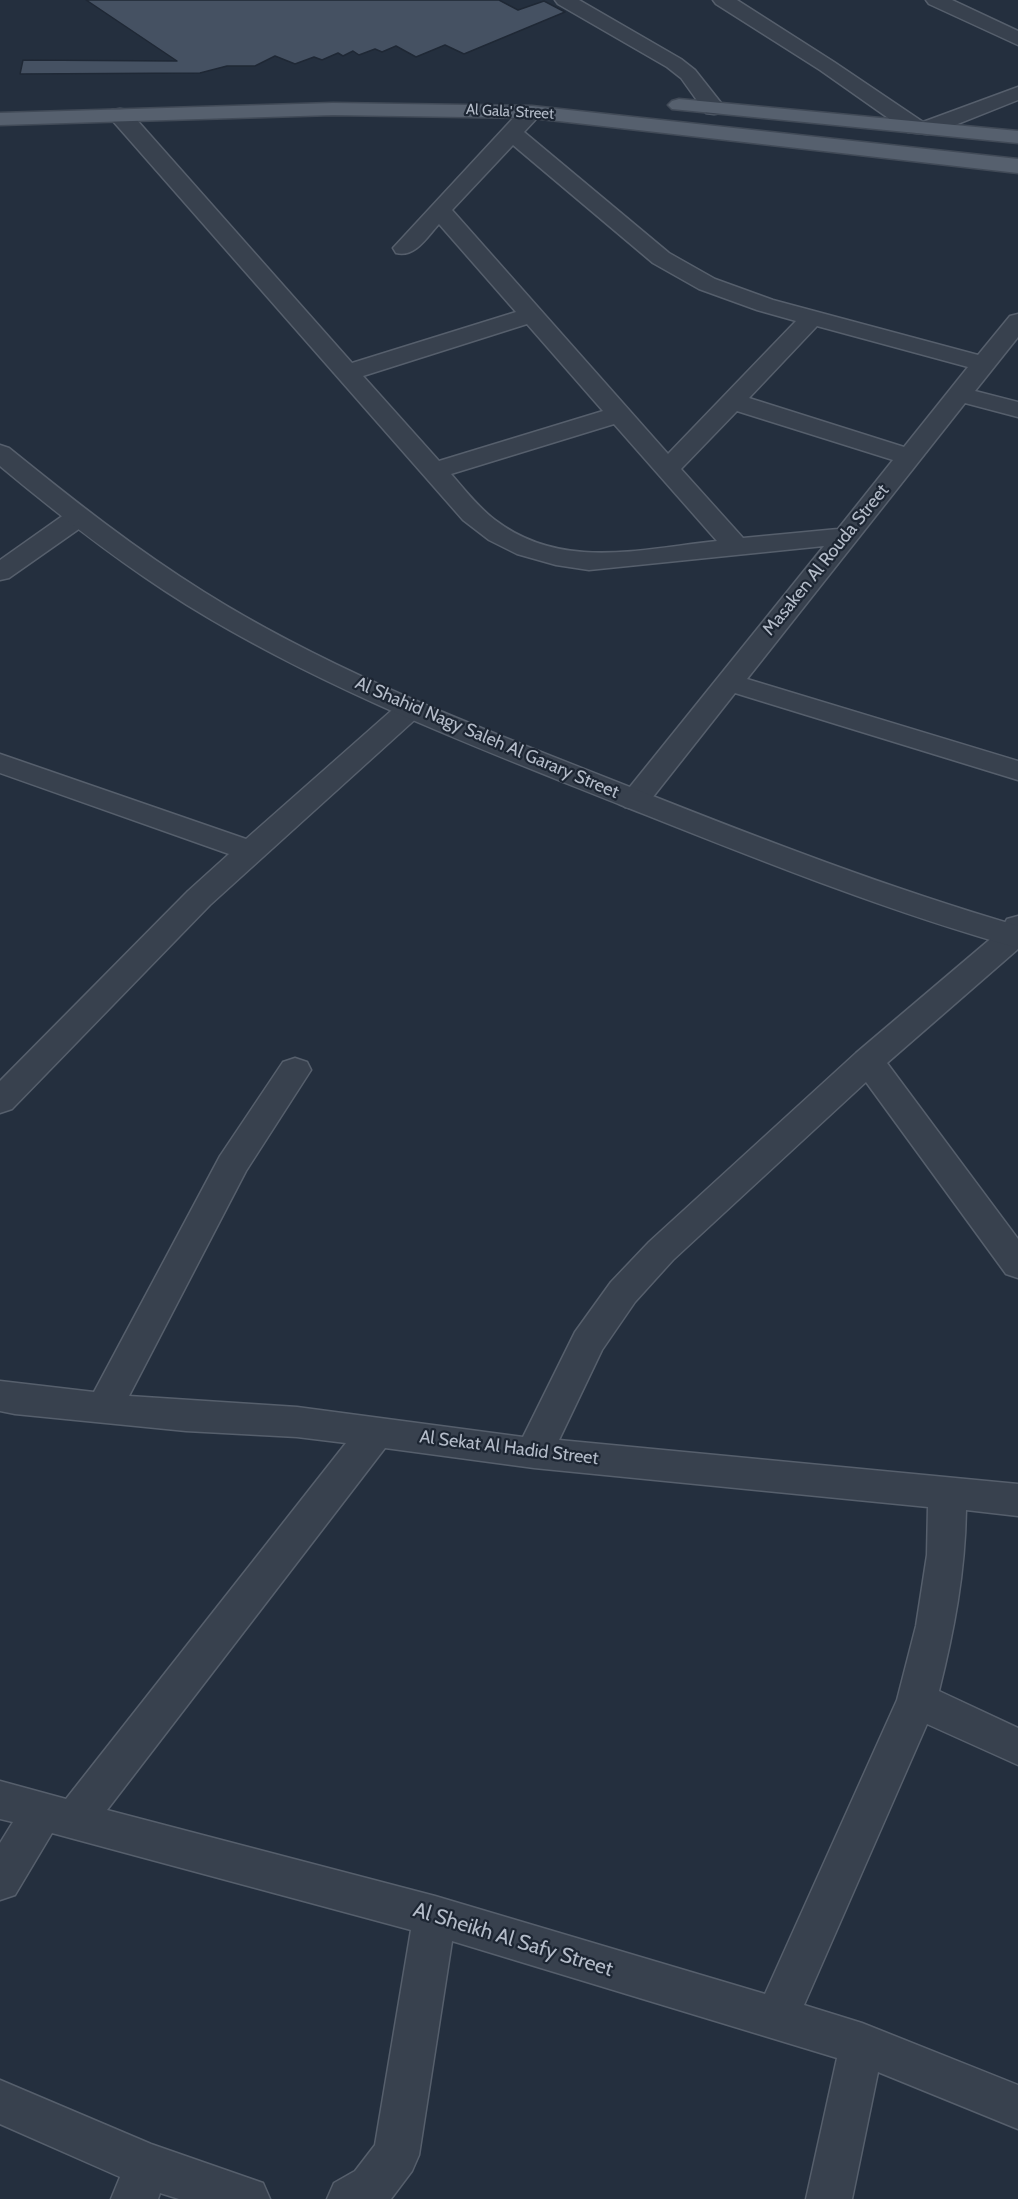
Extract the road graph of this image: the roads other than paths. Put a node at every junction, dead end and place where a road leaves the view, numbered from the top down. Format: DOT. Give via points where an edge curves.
graph roads {
  1 [pos="565,0"];
  2 [pos="723,0"];
  3 [pos="936,0"];
  4 [pos="1018,39"];
  5 [pos="1018,93"];
  6 [pos="567,95"];
  7 [pos="0,101"];
  8 [pos="662,103"];
  9 [pos="714,108"];
  10 [pos="532,112"];
  11 [pos="120,115"];
  12 [pos="0,119"];
  13 [pos="922,128"];
  14 [pos="513,134"];
  15 [pos="1018,137"];
  16 [pos="1018,166"];
  17 [pos="440,211"];
  18 [pos="404,248"];
  19 [pos="532,315"];
  20 [pos="812,318"];
  21 [pos="1018,321"];
  22 [pos="984,364"];
  23 [pos="347,373"];
  24 [pos="960,394"];
  25 [pos="732,401"];
  26 [pos="1018,410"];
  27 [pos="620,414"];
  28 [pos="0,453"];
  29 [pos="909,457"];
  30 [pos="668,469"];
  31 [pos="434,471"];
  32 [pos="77,518"];
  33 [pos="845,536"];
  34 [pos="736,547"];
  35 [pos="0,572"];
  36 [pos="728,682"];
  37 [pos="410,708"];
  38 [pos="0,763"];
  39 [pos="1018,771"];
  40 [pos="635,800"];
  41 [pos="250,851"];
  42 [pos="1016,933"];
  43 [pos="868,1061"];
  44 [pos="295,1070"];
  45 [pos="0,1101"];
  46 [pos="1018,1265"];
  47 [pos="0,1396"];
  48 [pos="104,1408"];
  49 [pos="376,1432"];
  50 [pos="534,1453"];
  51 [pos="947,1492"];
  52 [pos="1018,1500"];
  53 [pos="917,1700"];
  54 [pos="1018,1748"];
  55 [pos="0,1800"];
  56 [pos="59,1815"];
  57 [pos="0,1881"];
  58 [pos="435,1916"];
  59 [pos="776,2019"];
  60 [pos="862,2044"];
  61 [pos="0,2102"];
  62 [pos="1018,2107"];
  63 [pos="142,2182"];
  64 [pos="247,2199"];
  65 [pos="350,2199"];
  66 [pos="829,2199"];
  1 -- 9 [label="street" via="674,63"];
  2 -- 13 [label="street"];
  3 -- 4 [label="street"];
  5 -- 13 [label="street"];
  6 -- 7 [label="main road, Al Gala' Street" via="385,90"];
  8 -- 9 [label="main road"];
  9 -- 13 [label="main road"];
  10 -- 11 [label="main road, Al Gala' Street" via="395,108"];
  10 -- 14 [label="street"];
  10 -- 16 [label="main road, Al Gala' Street"];
  11 -- 12 [label="main road, Al Gala' Street"];
  11 -- 23 [label="street"];
  13 -- 15 [label="main road"];
  14 -- 17 [label="street"];
  14 -- 20 [label="street" via="675,267 735,296"];
  17 -- 18 [label="street"];
  17 -- 19 [label="street"];
  19 -- 23 [label="street"];
  19 -- 27 [label="street"];
  20 -- 22 [label="street"];
  20 -- 25 [label="street"];
  21 -- 22 [label="street, Masaken Al Rouda Street"];
  22 -- 24 [label="street, Masaken Al Rouda Street"];
  23 -- 31 [label="street"];
  24 -- 26 [label="street"];
  24 -- 29 [label="street, Masaken Al Rouda Street"];
  25 -- 29 [label="street"];
  25 -- 30 [label="street"];
  27 -- 30 [label="street"];
  27 -- 31 [label="street"];
  28 -- 32 [label="street, Al Shahid Nagy Saleh Al Garary Street"];
  29 -- 33 [label="street, Masaken Al Rouda Street"];
  30 -- 34 [label="street"];
  31 -- 34 [label="street" via="487,529 507,541 550,556 589,562"];
  32 -- 35 [label="street"];
  32 -- 37 [label="street, Al Shahid Nagy Saleh Al Garary Street" via="225,616 312,664"];
  33 -- 34 [label="street"];
  33 -- 36 [label="street, Masaken Al Rouda Street"];
  36 -- 39 [label="street"];
  36 -- 40 [label="street, Masaken Al Rouda Street"];
  37 -- 40 [label="street, Al Shahid Nagy Saleh Al Garary Street"];
  37 -- 41 [label="street"];
  38 -- 41 [label="street"];
  40 -- 42 [label="street, Al Shahid Nagy Saleh Al Garary Street" via="879,892"];
  41 -- 45 [label="street"];
  42 -- 43 [label="street"];
  43 -- 46 [label="street"];
  43 -- 50 [label="street" via="661,1251 623,1292 588,1342"];
  44 -- 48 [label="street" via="232,1164"];
  47 -- 48 [label="street, Al Sekat Al Hadid Street"];
  48 -- 49 [label="street, Al Sekat Al Hadid Street" via="297,1422"];
  49 -- 50 [label="street, Al Sekat Al Hadid Street"];
  49 -- 56 [label="street"];
  50 -- 51 [label="street, Al Sekat Al Hadid Street"];
  51 -- 52 [label="street, Al Sekat Al Hadid Street"];
  51 -- 53 [label="street" via="946,1555 936,1626"];
  53 -- 54 [label="street"];
  53 -- 59 [label="street"];
  55 -- 56 [label="street, Al Sheikh Al Safy Street"];
  56 -- 57 [label="street"];
  56 -- 58 [label="street, Al Sheikh Al Safy Street"];
  58 -- 59 [label="street, Al Sheikh Al Safy Street"];
  58 -- 65 [label="street" via="396,2154 371,2187"];
  59 -- 60 [label="street, Al Sheikh Al Safy Street"];
  60 -- 62 [label="street, Al Sheikh Al Safy Street"];
  60 -- 66 [label="street"];
  61 -- 63 [label="street"];
  63 -- 64 [label="street"];
}
